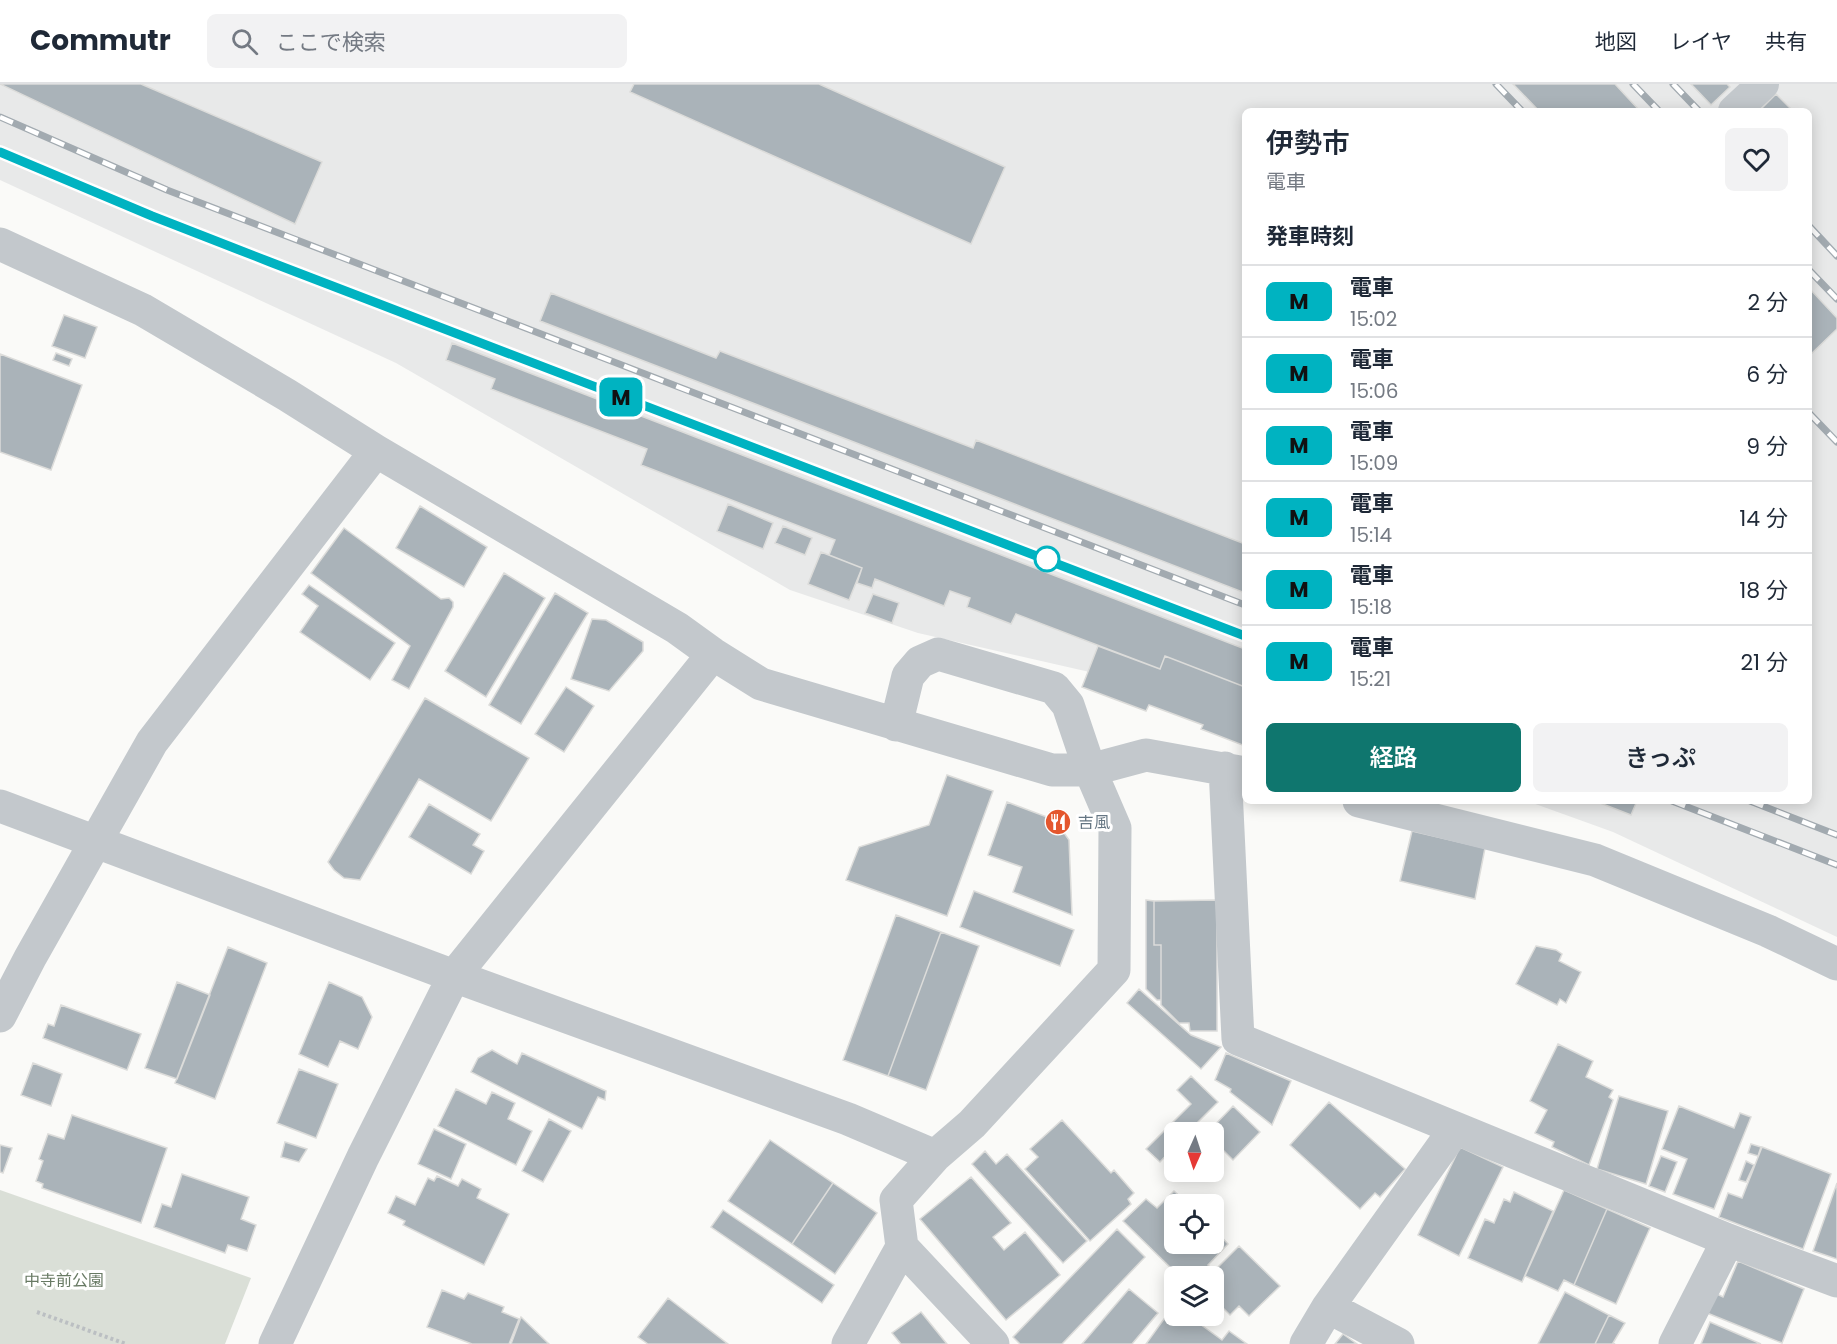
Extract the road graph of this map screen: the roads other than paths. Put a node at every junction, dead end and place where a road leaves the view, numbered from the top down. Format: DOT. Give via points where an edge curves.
graph roads {
  1 [pos="1763,84"];
  2 [pos="1737,108"];
  3 [pos="0,244"];
  4 [pos="376,451"];
  5 [pos="713,654"];
  6 [pos="896,725"];
  7 [pos="1090,770"];
  8 [pos="1235,770"];
  9 [pos="1371,804"];
  10 [pos="0,806"];
  11 [pos="96,840"];
  12 [pos="1837,964"];
  13 [pos="454,976"];
  14 [pos="0,1016"];
  15 [pos="1455,1129"];
  16 [pos="935,1156"];
  17 [pos="1728,1240"];
  18 [pos="902,1247"];
  19 [pos="1837,1281"];
  20 [pos="1328,1307"];
  21 [pos="275,1344"];
  22 [pos="848,1344"];
  23 [pos="993,1344"];
  24 [pos="1306,1344"];
  25 [pos="1398,1344"];
  26 [pos="1675,1344"];
  1 -- 2 [label="street"];
  3 -- 4 [label="street" via="143,309"];
  4 -- 5 [label="street" via="677,628"];
  4 -- 11 [label="street" via="152,742"];
  5 -- 6 [label="street" via="761,684"];
  5 -- 13 [label="street"];
  6 -- 7 [label="street" via="1052,770"];
  6 -- 7 [label="street" via="908,676 920,662 938,654 1054,688 1068,705"];
  7 -- 8 [label="street" via="1146,755"];
  7 -- 16 [label="street" via="1115,828 1114,970 972,1124"];
  8 -- 15 [label="street" via="1238,1039"];
  9 -- 12 [label="street" via="1595,860 1768,931"];
  10 -- 11 [label="street"];
  11 -- 13 [label="street"];
  11 -- 14 [label="street"];
  13 -- 16 [label="street" via="848,1119"];
  13 -- 21 [label="street"];
  15 -- 17 [label="street"];
  15 -- 20 [label="street"];
  16 -- 18 [label="street" via="896,1200"];
  17 -- 19 [label="street"];
  17 -- 26 [label="street"];
  18 -- 22 [label="street"];
  18 -- 23 [label="street"];
  20 -- 24 [label="street"];
  20 -- 25 [label="street"];
}
